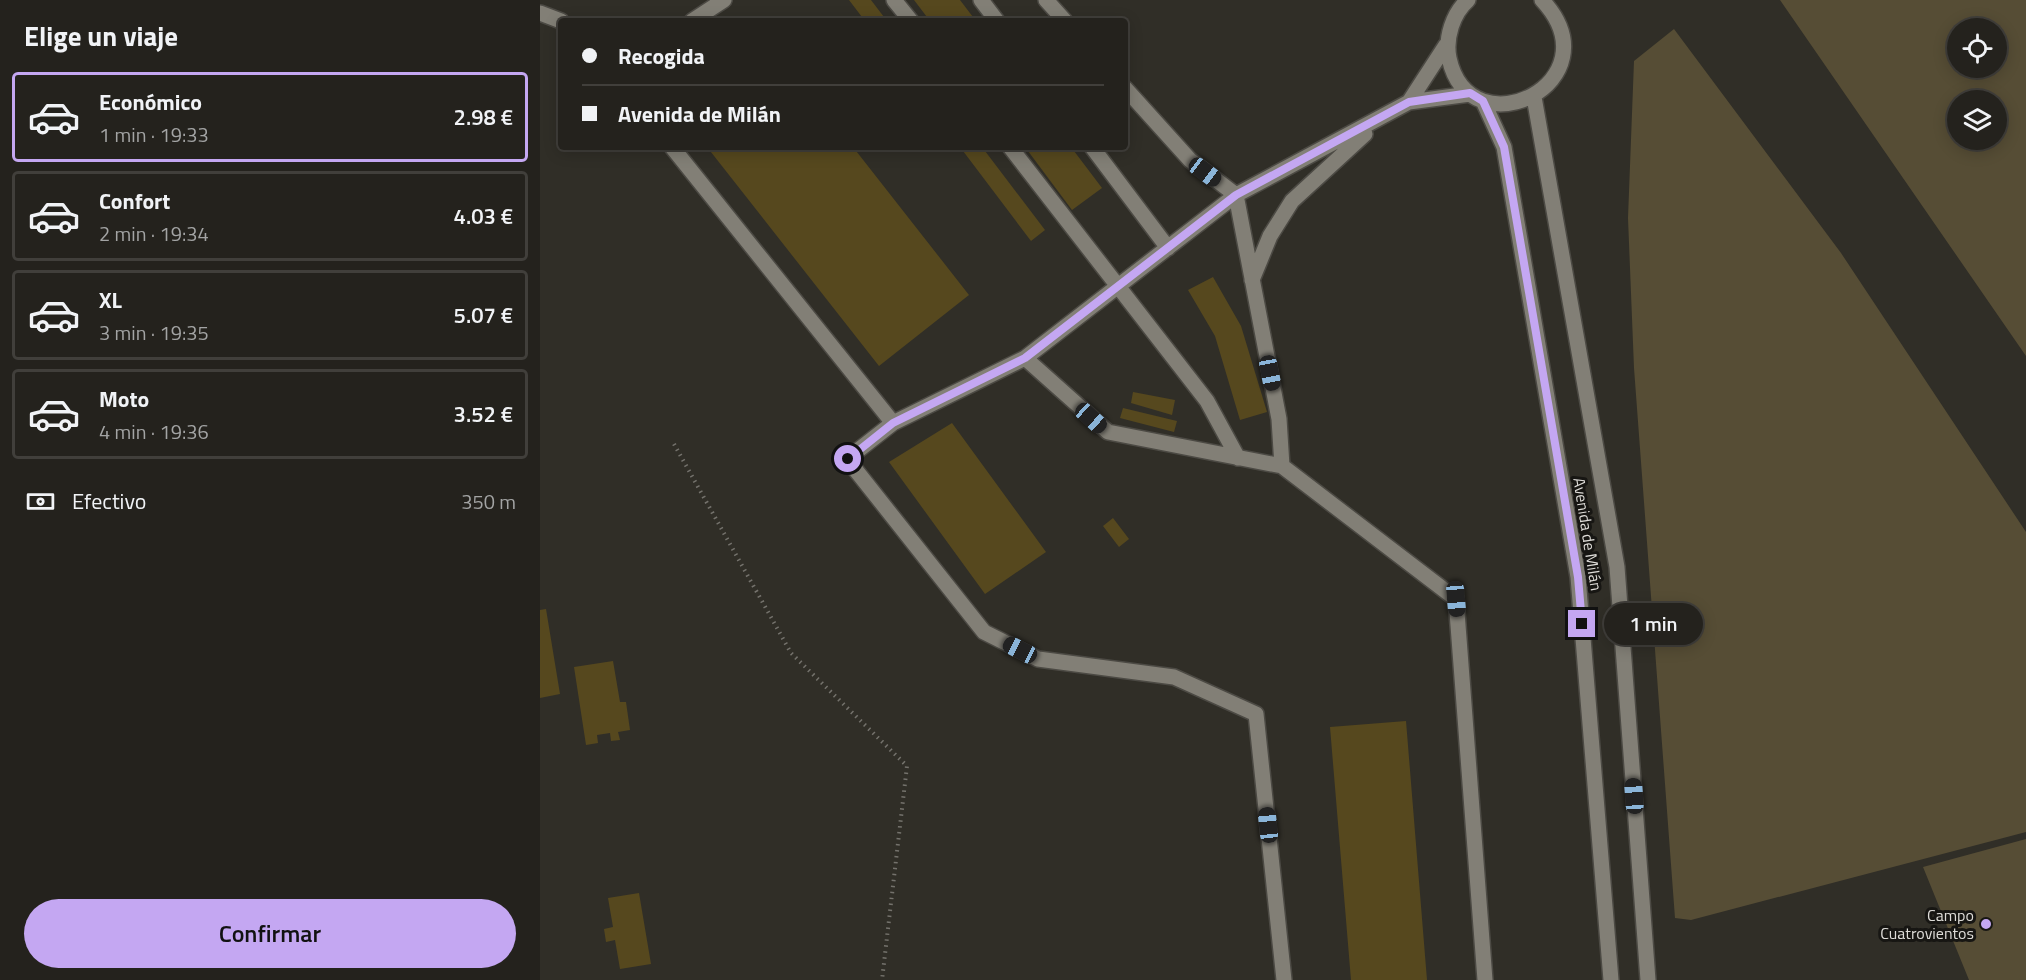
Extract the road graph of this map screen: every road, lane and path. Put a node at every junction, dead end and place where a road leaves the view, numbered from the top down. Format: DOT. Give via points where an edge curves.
graph roads {
  1 [pos="724,0"];
  2 [pos="894,0"];
  3 [pos="981,0"];
  4 [pos="1046,0"];
  5 [pos="1468,0"];
  6 [pos="1542,0"];
  7 [pos="1556,6"];
  8 [pos="540,13"];
  9 [pos="697,18"];
  10 [pos="909,18"];
  11 [pos="995,18"];
  12 [pos="1062,18"];
  13 [pos="558,20"];
  14 [pos="1446,45"];
  15 [pos="1128,91"];
  16 [pos="1476,97"];
  17 [pos="1534,97"];
  18 [pos="1409,102"];
  19 [pos="1393,111"];
  20 [pos="674,150"];
  21 [pos="1012,150"];
  22 [pos="1094,150"];
  23 [pos="1236,195"];
  24 [pos="1168,248"];
  25 [pos="1252,280"];
  26 [pos="1119,286"];
  27 [pos="1025,358"];
  28 [pos="893,423"];
  29 [pos="674,444"];
  30 [pos="1238,458"];
  31 [pos="1282,466"];
  32 [pos="882,980"];
  33 [pos="1284,980"];
  34 [pos="1485,980"];
  35 [pos="1611,980"];
  36 [pos="1648,980"];
  1 -- 9 [label="street"];
  2 -- 10 [label="street"];
  3 -- 11 [label="street"];
  4 -- 12 [label="street"];
  5 -- 14 [label="street" via="1458,9"];
  6 -- 7 [label="street"];
  7 -- 17 [label="street" via="1564,47 1558,70 1548,86"];
  8 -- 13 [label="street"];
  14 -- 16 [label="street, Avenida de Milán" via="1453,74"];
  14 -- 18 [label="street"];
  15 -- 23 [label="street" via="1190,160"];
  16 -- 17 [label="street" via="1504,105"];
  16 -- 18 [label="street"];
  16 -- 35 [label="street, Avenida de Milán" via="1504,147 1578,577"];
  17 -- 36 [label="street, Avenida de Milán" via="1617,567"];
  18 -- 19 [label="street"];
  19 -- 23 [label="street"];
  19 -- 25 [label="street" via="1292,201 1270,236"];
  20 -- 28 [label="street"];
  21 -- 26 [label="street"];
  22 -- 24 [label="street"];
  23 -- 24 [label="street"];
  23 -- 25 [label="street"];
  24 -- 26 [label="street"];
  25 -- 31 [label="street" via="1279,420"];
  26 -- 27 [label="street"];
  26 -- 30 [label="street" via="1207,401"];
  27 -- 28 [label="street"];
  27 -- 30 [label="street" via="1108,432"];
  28 -- 33 [label="street" via="848,459 984,632 1038,659 1174,677 1256,714"];
  29 -- 32 [label="path" via="791,653 907,766"];
  30 -- 31 [label="street"];
  31 -- 34 [label="street" via="1456,599"];
}
